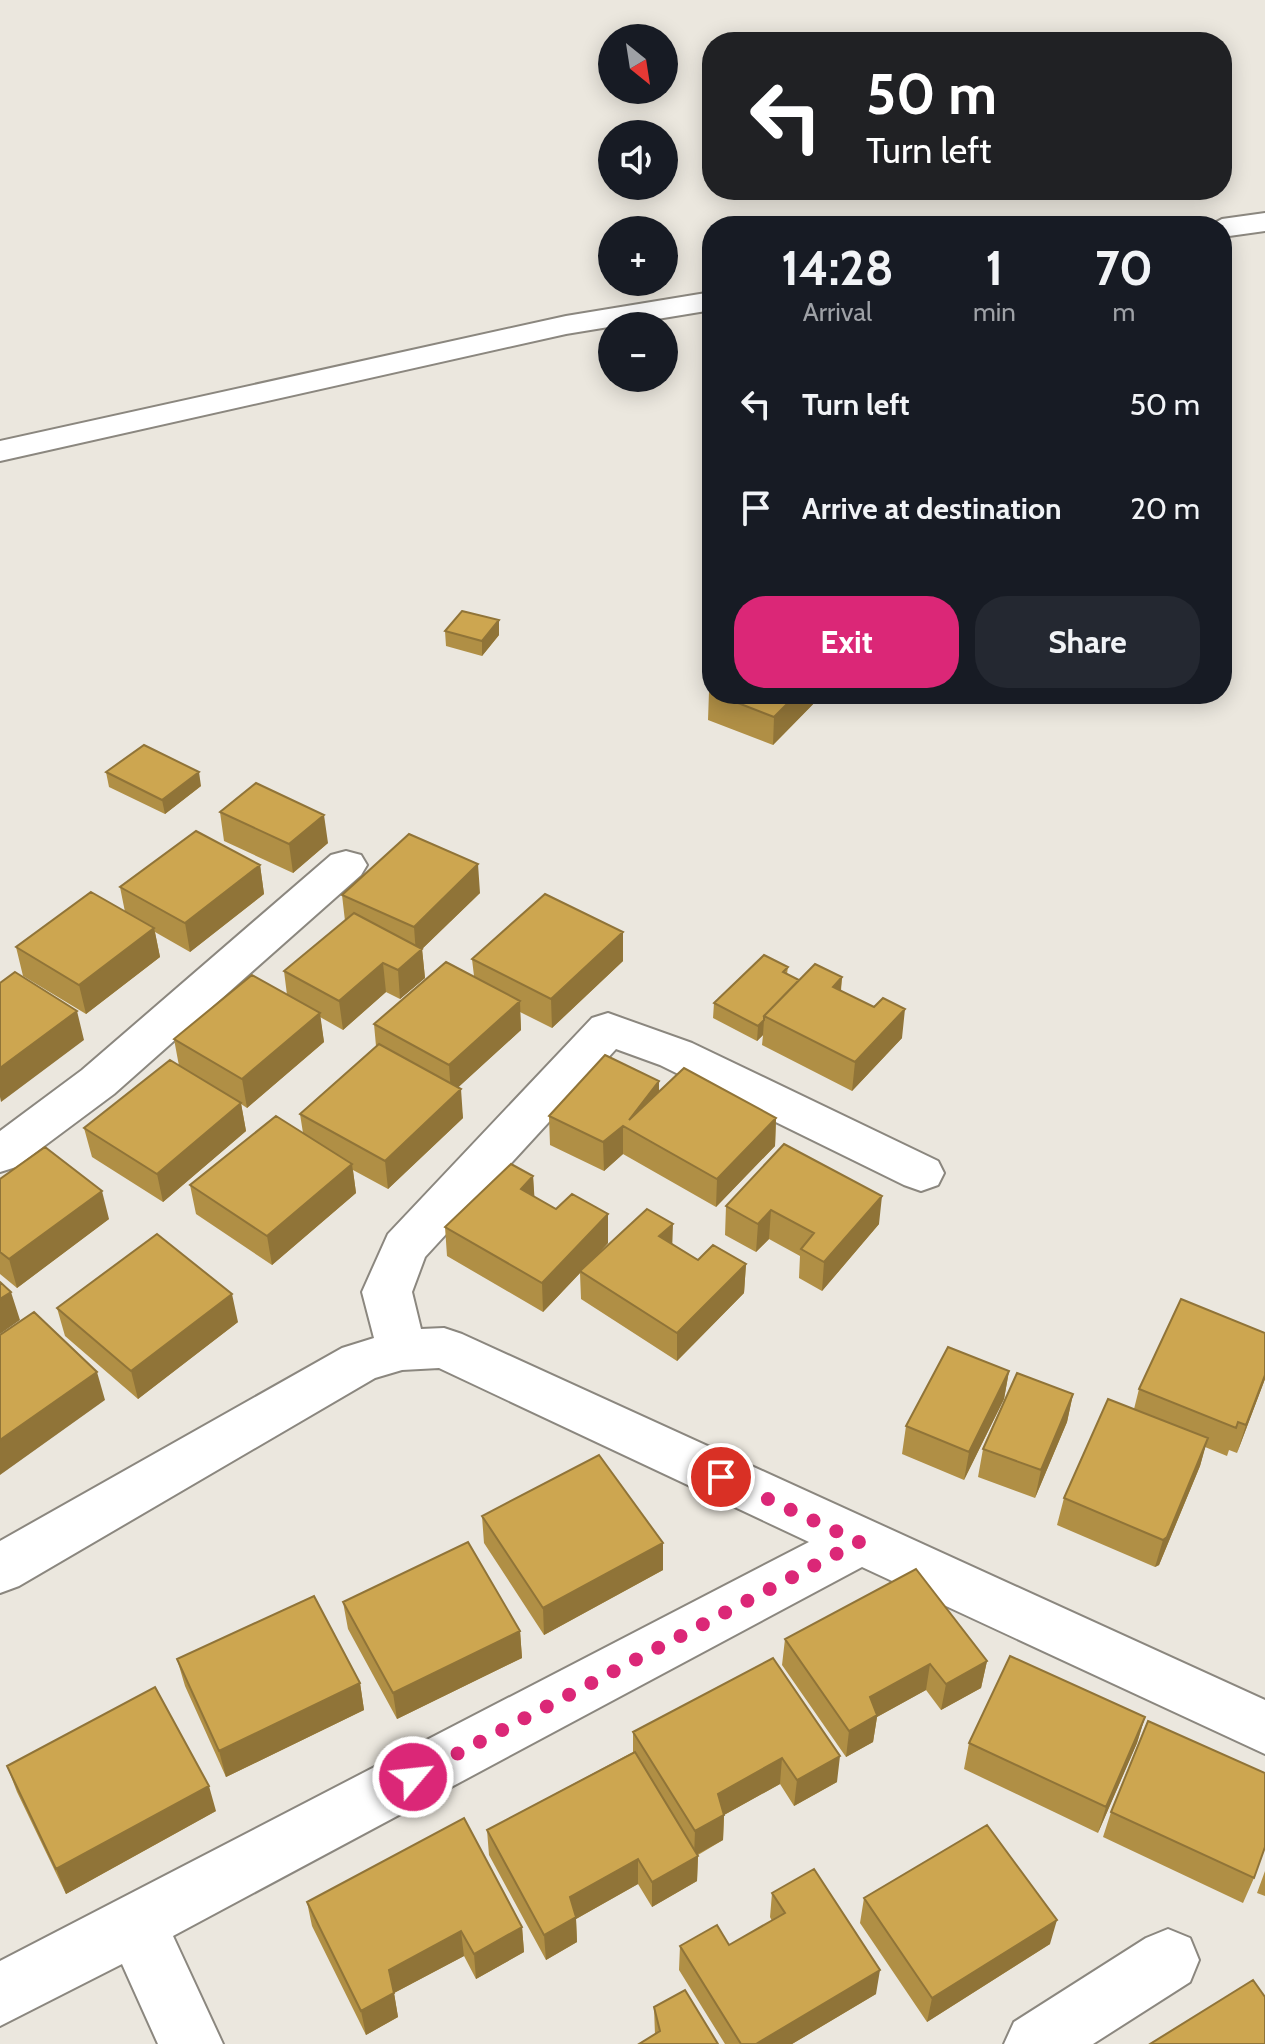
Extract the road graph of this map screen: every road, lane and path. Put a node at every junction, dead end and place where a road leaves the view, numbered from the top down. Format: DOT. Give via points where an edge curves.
graph roads {
  1 [pos="1265,222"];
  2 [pos="1232,227"];
  3 [pos="702,303"];
  4 [pos="0,451"];
  5 [pos="346,865"];
  6 [pos="0,1155"];
  7 [pos="921,1173"];
  8 [pos="402,1350"];
  9 [pos="859,1542"];
  10 [pos="0,1569"];
  11 [pos="1265,1728"];
  12 [pos="135,1924"];
  13 [pos="1168,1960"];
  14 [pos="0,1995"];
  15 [pos="191,2044"];
  16 [pos="1036,2044"];
  1 -- 2 [label="street"];
  3 -- 4 [label="street" via="566,325"];
  5 -- 6 [label="street" via="98,1082"];
  7 -- 8 [label="street" via="676,1054 608,1029 405,1247 387,1292"];
  8 -- 9 [label="street" via="444,1348"];
  8 -- 10 [label="street" via="360,1362"];
  9 -- 11 [label="street"];
  9 -- 12 [label="street"];
  12 -- 14 [label="street"];
  12 -- 15 [label="street"];
  13 -- 16 [label="street"];
}
